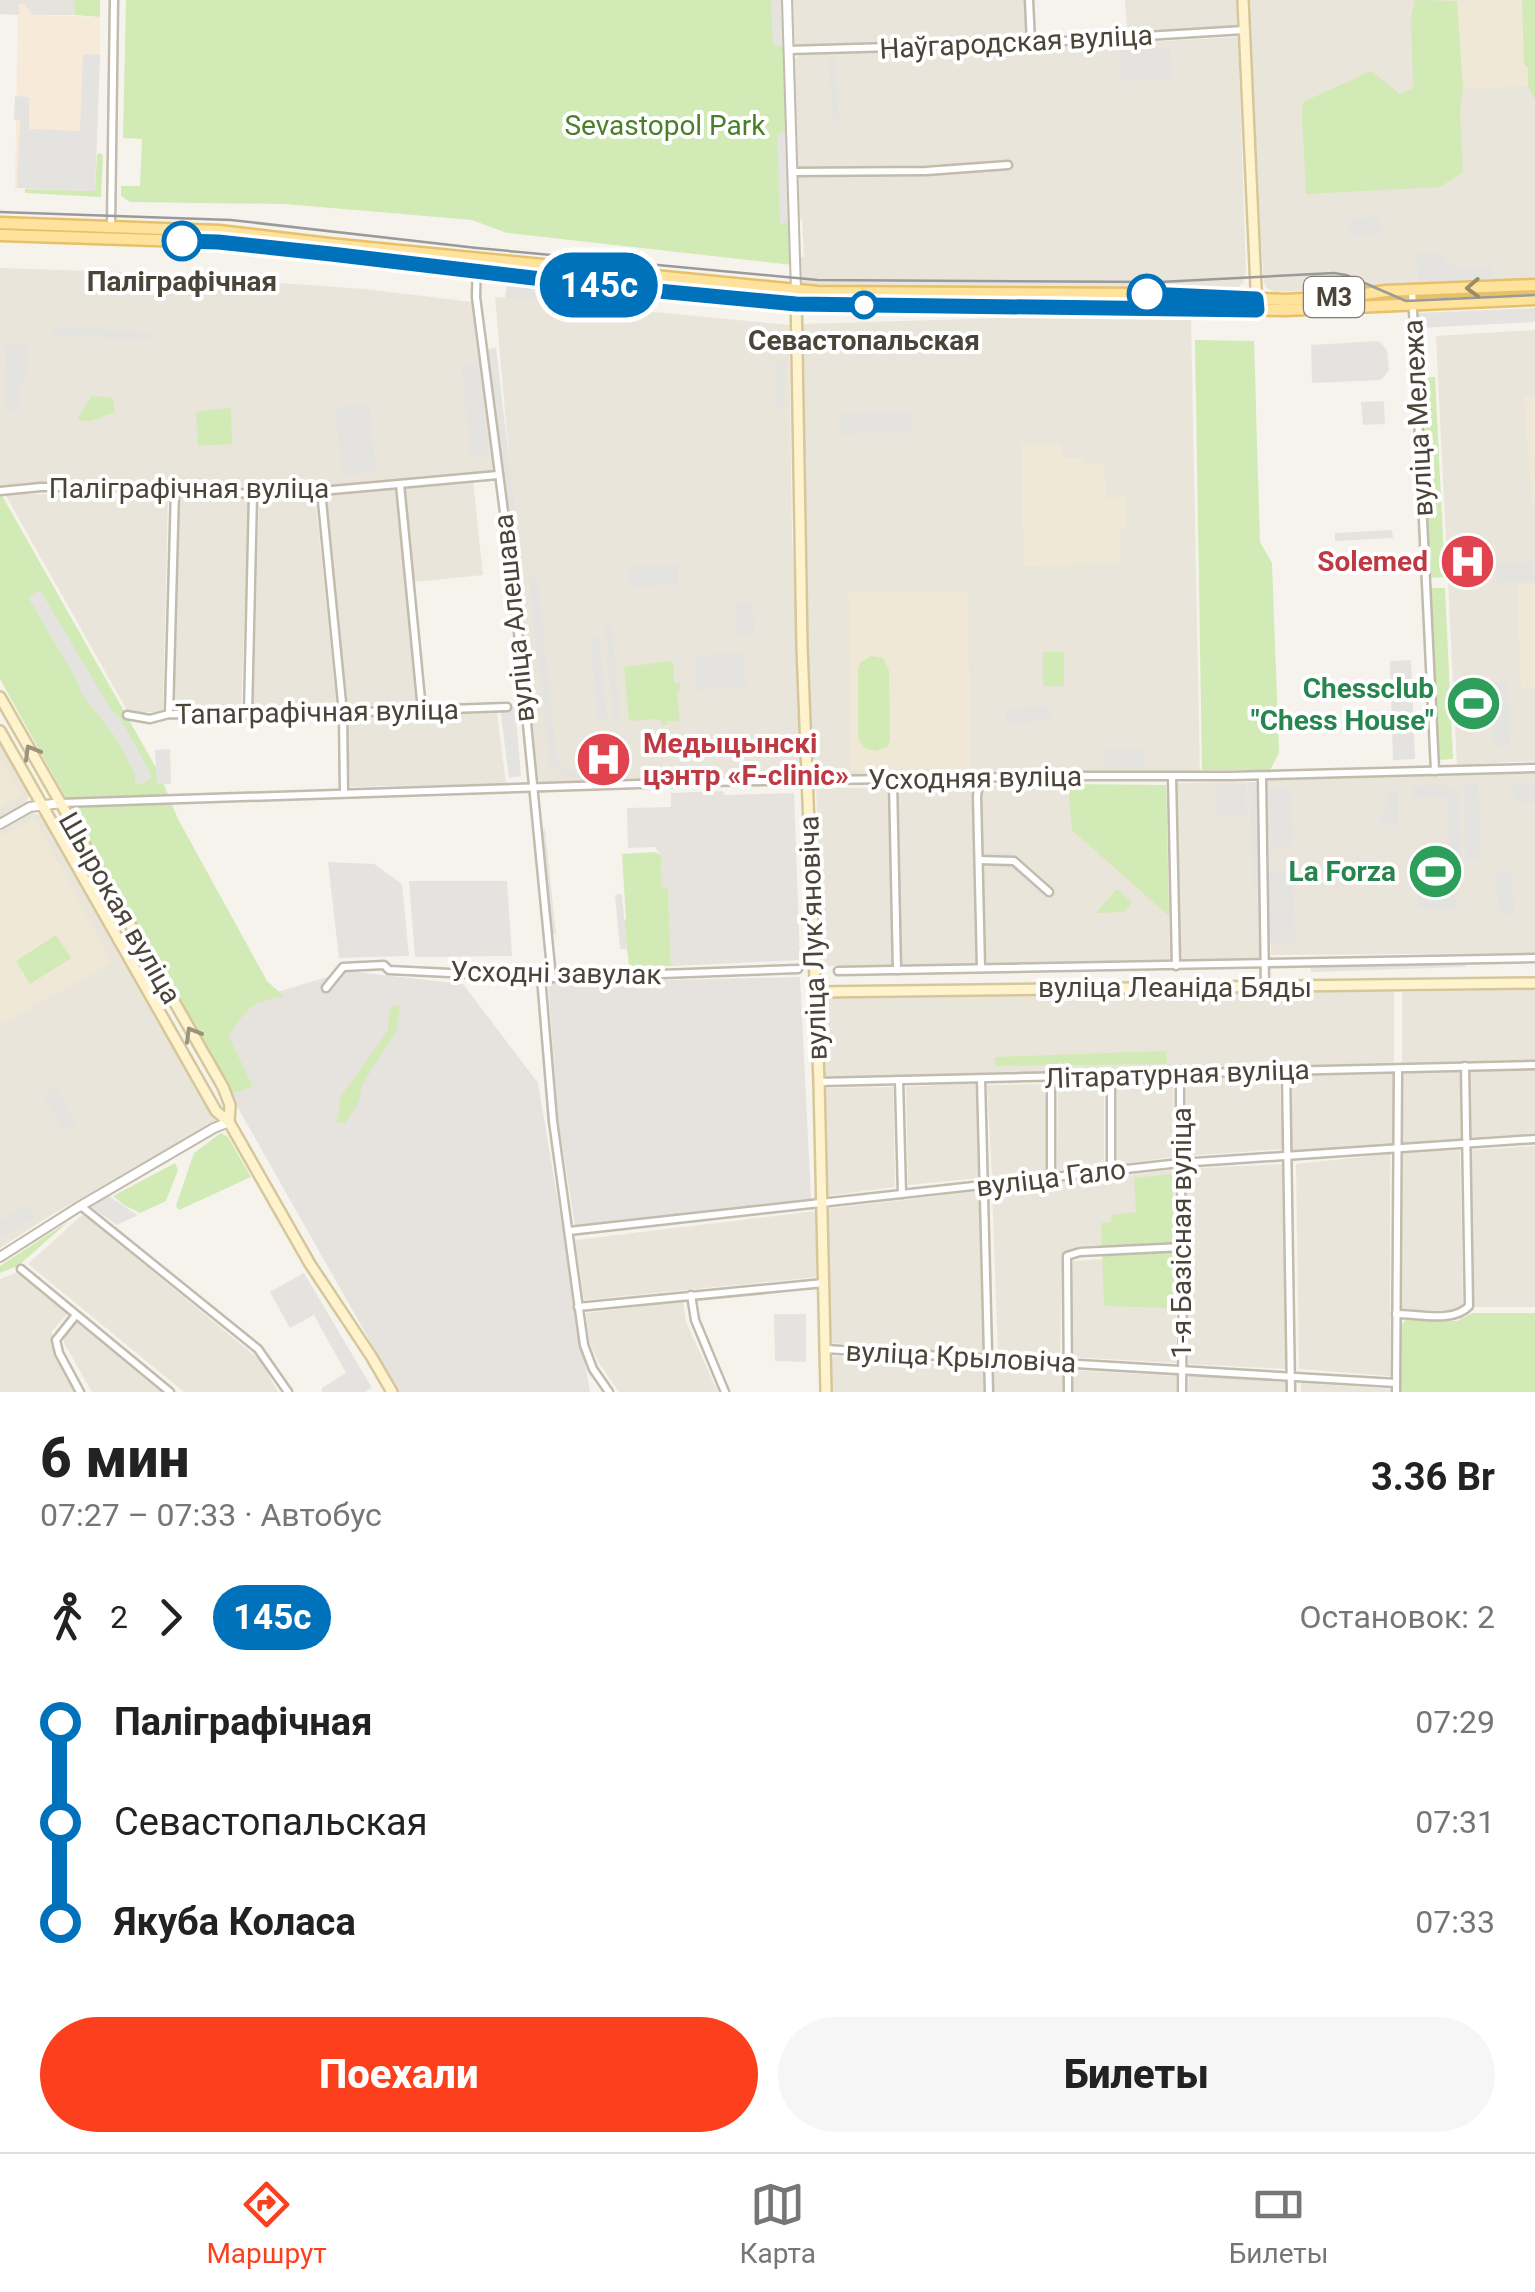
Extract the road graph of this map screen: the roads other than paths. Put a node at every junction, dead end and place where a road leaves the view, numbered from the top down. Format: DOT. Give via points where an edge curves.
graph roads {
  1 [pos="114,0"];
  2 [pos="787,0"];
  3 [pos="1030,0"];
  4 [pos="1243,0"];
  5 [pos="1244,30"];
  6 [pos="1031,42"];
  7 [pos="788,50"];
  8 [pos="1008,165"];
  9 [pos="792,172"];
  10 [pos="0,224"];
  11 [pos="111,232"];
  12 [pos="0,235"];
  13 [pos="477,258"];
  14 [pos="476,272"];
  15 [pos="1535,285"];
  16 [pos="1412,289"];
  17 [pos="796,291"];
  18 [pos="1535,299"];
  19 [pos="796,304"];
  20 [pos="1256,304"];
  21 [pos="1413,305"];
  22 [pos="498,475"];
  23 [pos="400,484"];
  24 [pos="175,490"];
  25 [pos="0,491"];
  26 [pos="321,491"];
  27 [pos="253,494"];
  28 [pos="0,697"];
  29 [pos="507,707"];
  30 [pos="422,710"];
  31 [pos="343,713"];
  32 [pos="169,714"];
  33 [pos="248,714"];
  34 [pos="127,715"];
  35 [pos="0,731"];
  36 [pos="1535,768"];
  37 [pos="1436,771"];
  38 [pos="1262,776"];
  39 [pos="1172,777"];
  40 [pos="980,778"];
  41 [pos="807,780"];
  42 [pos="893,781"];
  43 [pos="532,788"];
  44 [pos="344,793"];
  45 [pos="60,803"];
  46 [pos="42,804"];
  47 [pos="0,824"];
  48 [pos="979,860"];
  49 [pos="1049,892"];
  50 [pos="1535,958"];
  51 [pos="1265,962"];
  52 [pos="1176,966"];
  53 [pos="981,968"];
  54 [pos="798,969"];
  55 [pos="838,970"];
  56 [pos="897,970"];
  57 [pos="541,978"];
  58 [pos="552,978"];
  59 [pos="1535,983"];
  60 [pos="1265,986"];
  61 [pos="326,988"];
  62 [pos="815,992"];
  63 [pos="1535,1065"];
  64 [pos="1465,1066"];
  65 [pos="1398,1069"];
  66 [pos="1286,1070"];
  67 [pos="1180,1074"];
  68 [pos="1110,1076"];
  69 [pos="1051,1078"];
  70 [pos="981,1079"];
  71 [pos="900,1080"];
  72 [pos="819,1082"];
  73 [pos="229,1122"];
  74 [pos="1535,1139"];
  75 [pos="1465,1145"];
  76 [pos="1396,1149"];
  77 [pos="1288,1156"];
  78 [pos="1180,1163"];
  79 [pos="1111,1171"];
  80 [pos="1051,1178"];
  81 [pos="982,1186"];
  82 [pos="902,1194"];
  83 [pos="821,1204"];
  84 [pos="81,1206"];
  85 [pos="569,1231"];
  86 [pos="1183,1247"];
  87 [pos="0,1257"];
  88 [pos="21,1269"];
  89 [pos="824,1283"];
  90 [pos="691,1295"];
  91 [pos="578,1307"];
  92 [pos="76,1314"];
  93 [pos="1396,1314"];
  94 [pos="825,1349"];
  95 [pos="989,1360"];
  96 [pos="1066,1364"];
  97 [pos="1182,1372"];
  98 [pos="1291,1378"];
  99 [pos="1396,1387"];
  100 [pos="80,1392"];
  101 [pos="170,1392"];
  102 [pos="288,1392"];
  103 [pos="389,1392"];
  104 [pos="609,1392"];
  105 [pos="726,1392"];
  106 [pos="826,1392"];
  107 [pos="989,1392"];
  108 [pos="1068,1392"];
  109 [pos="1182,1392"];
  110 [pos="1292,1392"];
  1 -- 11 [label="street"];
  2 -- 7 [label="street"];
  3 -- 6 [label="street"];
  4 -- 5 [label="main road"];
  5 -- 6 [label="street, Наўгародская вуліца"];
  5 -- 20 [label="main road"];
  6 -- 7 [label="street, Наўгародская вуліца"];
  7 -- 9 [label="street"];
  8 -- 9 [label="street"];
  9 -- 17 [label="street"];
  10 -- 11 [label="main road, М3"];
  11 -- 12 [label="main road, М3"];
  11 -- 13 [label="main road, М3" via="219,231"];
  11 -- 14 [label="main road, М3"];
  13 -- 14 [label="street, вуліца Алешава"];
  13 -- 17 [label="main road, М3"];
  14 -- 19 [label="main road, М3"];
  14 -- 22 [label="street, вуліца Алешава"];
  15 -- 16 [label="main road, М3, one-way"];
  16 -- 20 [label="main road, М3"];
  16 -- 21 [label="street, вуліца Мележа"];
  17 -- 19 [label="main road, вуліца Лукʼяновіча"];
  17 -- 20 [label="main road, М3" via="1147,294"];
  18 -- 21 [label="main road, М3"];
  19 -- 20 [label="main road, М3"];
  19 -- 41 [label="main road, вуліца Лукʼяновіча"];
  20 -- 21 [label="main road, М3"];
  21 -- 37 [label="street, вуліца Мележа"];
  22 -- 23 [label="street, Паліграфічная вуліца"];
  22 -- 43 [label="street, вуліца Алешава"];
  23 -- 26 [label="street, Паліграфічная вуліца"];
  23 -- 30 [label="street"];
  24 -- 25 [label="street, Паліграфічная вуліца"];
  24 -- 27 [label="street, Паліграфічная вуліца"];
  24 -- 32 [label="street"];
  26 -- 27 [label="street, Паліграфічная вуліца"];
  26 -- 31 [label="street"];
  27 -- 33 [label="street"];
  45 -- 28 [label="main road, Шырокая вуліца, one-way"];
  29 -- 30 [label="street, Тапаграфічная вуліца"];
  30 -- 31 [label="street, Тапаграфічная вуліца"];
  31 -- 33 [label="street, Тапаграфічная вуліца"];
  31 -- 44 [label="street"];
  32 -- 33 [label="street, Тапаграфічная вуліца"];
  32 -- 34 [label="street, Тапаграфічная вуліца"];
  35 -- 46 [label="main road, Шырокая вуліца"];
  36 -- 37 [label="street, Усходняя вуліца"];
  37 -- 38 [label="street, Усходняя вуліца"];
  38 -- 39 [label="street, Усходняя вуліца"];
  38 -- 51 [label="street"];
  39 -- 40 [label="street, Усходняя вуліца"];
  39 -- 52 [label="street"];
  40 -- 42 [label="street, Усходняя вуліца"];
  40 -- 48 [label="street"];
  41 -- 42 [label="street, Усходняя вуліца"];
  41 -- 43 [label="street, Усходняя вуліца"];
  41 -- 62 [label="main road, вуліца Лукʼяновіча"];
  42 -- 56 [label="street"];
  43 -- 44 [label="street, Усходняя вуліца"];
  43 -- 58 [label="street, вуліца Алешава"];
  44 -- 45 [label="street, Усходняя вуліца"];
  45 -- 46 [label="street, Усходняя вуліца"];
  73 -- 45 [label="main road, Шырокая вуліца, one-way" via="222,1087"];
  46 -- 47 [label="street, Усходняя вуліца"];
  46 -- 73 [label="main road, Шырокая вуліца" via="216,1111"];
  48 -- 49 [label="street" via="1014,860"];
  48 -- 53 [label="street"];
  50 -- 51 [label="street"];
  51 -- 52 [label="street"];
  51 -- 60 [label="street"];
  52 -- 53 [label="street"];
  53 -- 56 [label="street"];
  54 -- 58 [label="street, Усходні завулак"];
  55 -- 56 [label="street"];
  57 -- 58 [label="street, Усходні завулак"];
  57 -- 61 [label="street, Усходні завулак" via="384,965 343,967"];
  57 -- 85 [label="street"];
  59 -- 60 [label="main road, вуліца Леаніда Бяды"];
  60 -- 62 [label="main road, вуліца Леаніда Бяды"];
  62 -- 72 [label="main road, вуліца Лукʼяновіча"];
  63 -- 64 [label="street, Літаратурная вуліца"];
  64 -- 65 [label="street, Літаратурная вуліца"];
  64 -- 75 [label="street"];
  65 -- 66 [label="street, Літаратурная вуліца"];
  65 -- 76 [label="street"];
  66 -- 67 [label="street, Літаратурная вуліца"];
  66 -- 77 [label="street"];
  67 -- 68 [label="street, Літаратурная вуліца"];
  67 -- 78 [label="street, 1-я Базісная вуліца"];
  68 -- 69 [label="street, Літаратурная вуліца"];
  68 -- 79 [label="street"];
  69 -- 70 [label="street, Літаратурная вуліца"];
  69 -- 80 [label="street"];
  70 -- 71 [label="street, Літаратурная вуліца"];
  70 -- 81 [label="street"];
  71 -- 72 [label="street, Літаратурная вуліца"];
  71 -- 82 [label="street"];
  72 -- 83 [label="main road, вуліца Лукʼяновіча"];
  73 -- 84 [label="street"];
  73 -- 103 [label="main road, Шырокая вуліца"];
  74 -- 75 [label="street, вуліца Гало"];
  75 -- 76 [label="street, вуліца Гало"];
  75 -- 93 [label="street" via="1467,1309"];
  76 -- 77 [label="street, вуліца Гало"];
  76 -- 93 [label="street"];
  77 -- 78 [label="street, вуліца Гало"];
  77 -- 98 [label="street"];
  78 -- 79 [label="street, вуліца Гало"];
  78 -- 86 [label="street, 1-я Базісная вуліца"];
  79 -- 80 [label="street, вуліца Гало"];
  80 -- 81 [label="street, вуліца Гало"];
  81 -- 82 [label="street, вуліца Гало"];
  81 -- 95 [label="street"];
  82 -- 83 [label="street, вуліца Гало"];
  83 -- 85 [label="street, вуліца Гало"];
  83 -- 89 [label="main road, вуліца Лукʼяновіча"];
  84 -- 87 [label="street"];
  84 -- 102 [label="street" via="258,1348"];
  85 -- 91 [label="street"];
  86 -- 96 [label="street" via="1067,1256"];
  86 -- 97 [label="street, 1-я Базісная вуліца"];
  88 -- 92 [label="street"];
  89 -- 90 [label="street"];
  89 -- 94 [label="main road, вуліца Лукʼяновіча"];
  90 -- 91 [label="street"];
  90 -- 105 [label="street"];
  91 -- 104 [label="street" via="586,1353"];
  92 -- 100 [label="street" via="56,1346"];
  92 -- 101 [label="street"];
  93 -- 99 [label="street"];
  94 -- 95 [label="street, вуліца Крыловіча"];
  94 -- 106 [label="main road, вуліца Лукʼяновіча"];
  95 -- 96 [label="street, вуліца Крыловіча"];
  95 -- 107 [label="street"];
  96 -- 97 [label="street, вуліца Крыловіча"];
  96 -- 108 [label="street"];
  97 -- 98 [label="street, вуліца Крыловіча"];
  97 -- 109 [label="street, 1-я Базісная вуліца"];
  98 -- 99 [label="street, вуліца Крыловіча"];
  98 -- 110 [label="street"];
}
